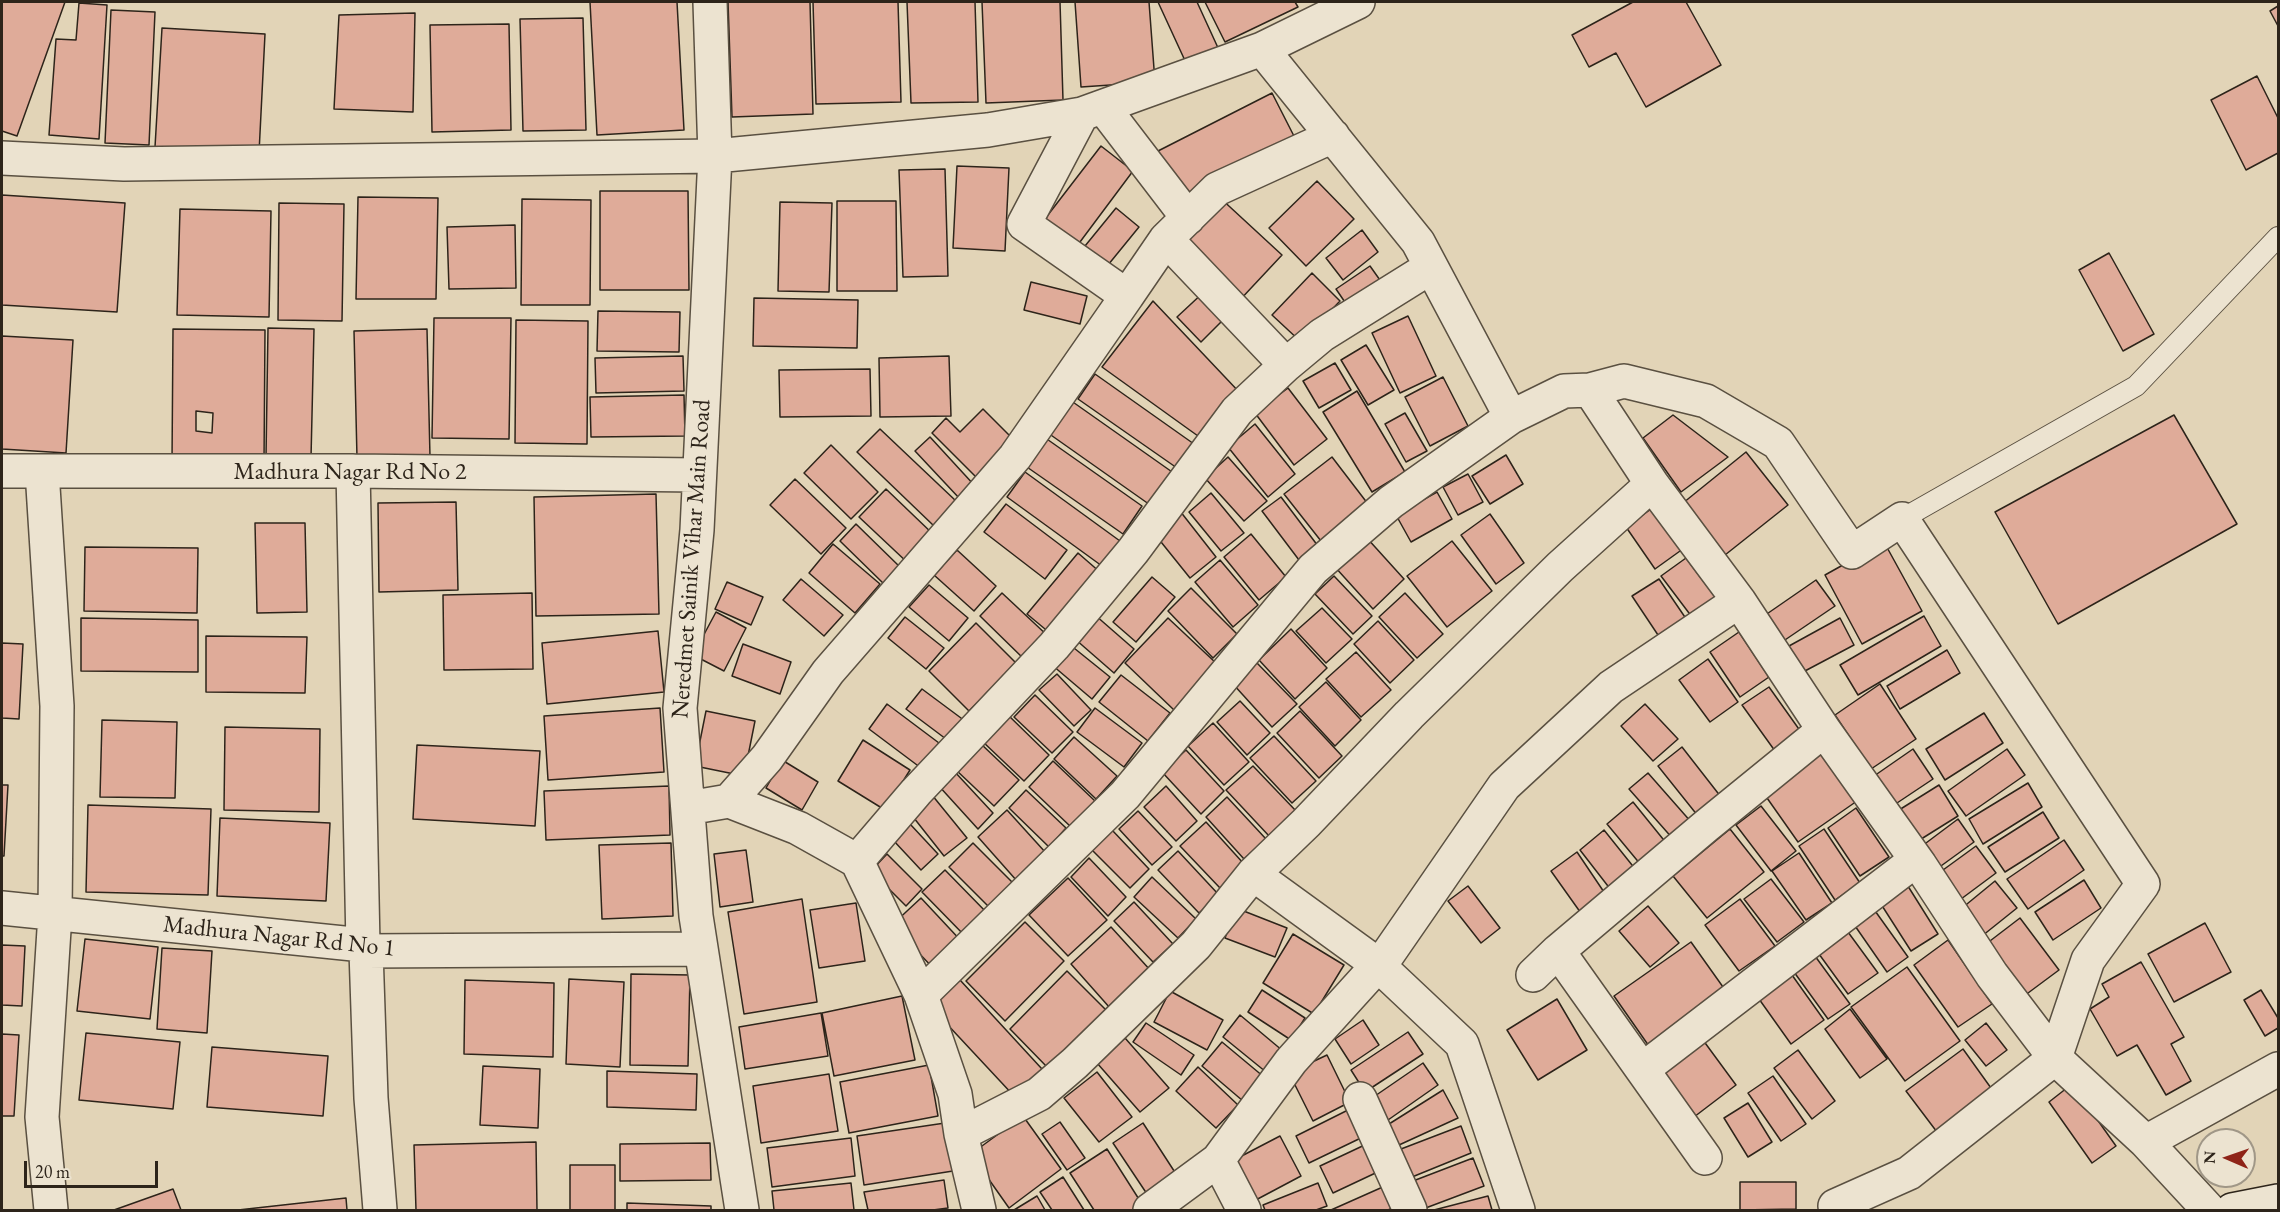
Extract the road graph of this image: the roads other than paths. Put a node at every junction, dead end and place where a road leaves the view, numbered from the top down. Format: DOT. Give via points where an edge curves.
graph roads {
  1 [pos="710,2"];
  2 [pos="1358,2"];
  3 [pos="1262,49"];
  4 [pos="1093,111"];
  5 [pos="1333,136"];
  6 [pos="715,156"];
  7 [pos="2,158"];
  8 [pos="1177,229"];
  9 [pos="2278,237"];
  10 [pos="1431,267"];
  11 [pos="1127,296"];
  12 [pos="1286,365"];
  13 [pos="1590,390"];
  14 [pos="1511,417"];
  15 [pos="2,471"];
  16 [pos="42,471"];
  17 [pos="353,471"];
  18 [pos="699,475"];
  19 [pos="1652,484"];
  20 [pos="1902,519"];
  21 [pos="1739,602"];
  22 [pos="1824,730"];
  23 [pos="729,801"];
  24 [pos="688,808"];
  25 [pos="1916,860"];
  26 [pos="856,861"];
  27 [pos="1253,874"];
  28 [pos="2,908"];
  29 [pos="55,914"];
  30 [pos="365,948"];
  31 [pos="700,949"];
  32 [pos="1558,951"];
  33 [pos="1377,964"];
  34 [pos="1533,975"];
  35 [pos="921,995"];
  36 [pos="2055,1058"];
  37 [pos="1643,1068"];
  38 [pos="2278,1069"];
  39 [pos="1360,1099"];
  40 [pos="962,1134"];
  41 [pos="2146,1142"];
  42 [pos="1705,1158"];
  43 [pos="1218,1160"];
  44 [pos="2278,1201"];
  45 [pos="1835,1206"];
  46 [pos="51,1210"];
  47 [pos="380,1210"];
  48 [pos="742,1210"];
  49 [pos="979,1210"];
  50 [pos="1150,1210"];
  51 [pos="1244,1210"];
  52 [pos="1410,1210"];
  53 [pos="1518,1210"];
  54 [pos="2209,1210"];
  55 [pos="2232,1210"];
  1 -- 6 [label="street, Neredmet Sainik Vihar Main Road"];
  2 -- 3 [label="street"];
  3 -- 4 [label="street"];
  3 -- 5 [label="street"];
  4 -- 6 [label="street" via="988,130"];
  4 -- 8 [label="street"];
  4 -- 11 [label="street" via="1024,224"];
  5 -- 8 [label="street" via="1217,189"];
  5 -- 10 [label="street" via="1418,242"];
  6 -- 7 [label="street" via="124,164"];
  6 -- 18 [label="street, Neredmet Sainik Vihar Main Road"];
  8 -- 11 [label="street"];
  8 -- 12 [label="street"];
  9 -- 20 [label="lane" via="2136,386"];
  10 -- 12 [label="street" via="1322,334"];
  10 -- 14 [label="street"];
  11 -- 23 [label="street" via="1015,457 828,672 767,758"];
  12 -- 26 [label="street" via="1237,411 1133,551 1054,646"];
  13 -- 14 [label="street" via="1564,392"];
  13 -- 19 [label="street"];
  13 -- 20 [label="street" via="1624,381 1706,401 1778,443 1852,552"];
  14 -- 35 [label="street" via="1391,502 1313,569 1125,795"];
  15 -- 16 [label="street, Madhura Nagar Rd No 2"];
  16 -- 17 [label="street, Madhura Nagar Rd No 2"];
  16 -- 29 [label="street" via="57,706"];
  17 -- 18 [label="street, Madhura Nagar Rd No 2"];
  17 -- 30 [label="street"];
  18 -- 24 [label="street, Neredmet Sainik Vihar Main Road" via="680,708"];
  19 -- 21 [label="street"];
  19 -- 27 [label="street" via="1560,567"];
  20 -- 36 [label="street" via="2143,884 2088,960"];
  21 -- 22 [label="street"];
  21 -- 33 [label="street" via="1611,687 1504,786 1388,954"];
  22 -- 25 [label="street"];
  22 -- 32 [label="street"];
  23 -- 24 [label="street"];
  23 -- 26 [label="street" via="798,828"];
  24 -- 31 [label="street, Neredmet Sainik Vihar Main Road"];
  25 -- 36 [label="street" via="1992,975"];
  25 -- 37 [label="street"];
  26 -- 35 [label="street"];
  27 -- 33 [label="street"];
  27 -- 40 [label="street" via="1196,945 1075,1063 1039,1095"];
  28 -- 29 [label="street, Madhura Nagar Rd No 1"];
  29 -- 30 [label="street, Madhura Nagar Rd No 1"];
  29 -- 46 [label="street" via="42,1117"];
  30 -- 31 [label="street, Madhura Nagar Rd No 1"];
  30 -- 47 [label="street"];
  31 -- 48 [label="street, Neredmet Sainik Vihar Main Road"];
  32 -- 34 [label="street"];
  32 -- 37 [label="street"];
  33 -- 43 [label="street" via="1291,1060"];
  33 -- 53 [label="street" via="1462,1044"];
  35 -- 40 [label="street" via="955,1094"];
  36 -- 41 [label="street"];
  36 -- 45 [label="street" via="1909,1173"];
  37 -- 42 [label="street"];
  38 -- 41 [label="street"];
  39 -- 52 [label="street"];
  40 -- 49 [label="street"];
  41 -- 54 [label="street"];
  43 -- 50 [label="street"];
  43 -- 51 [label="street"];
  44 -- 55 [label="street"];
}
